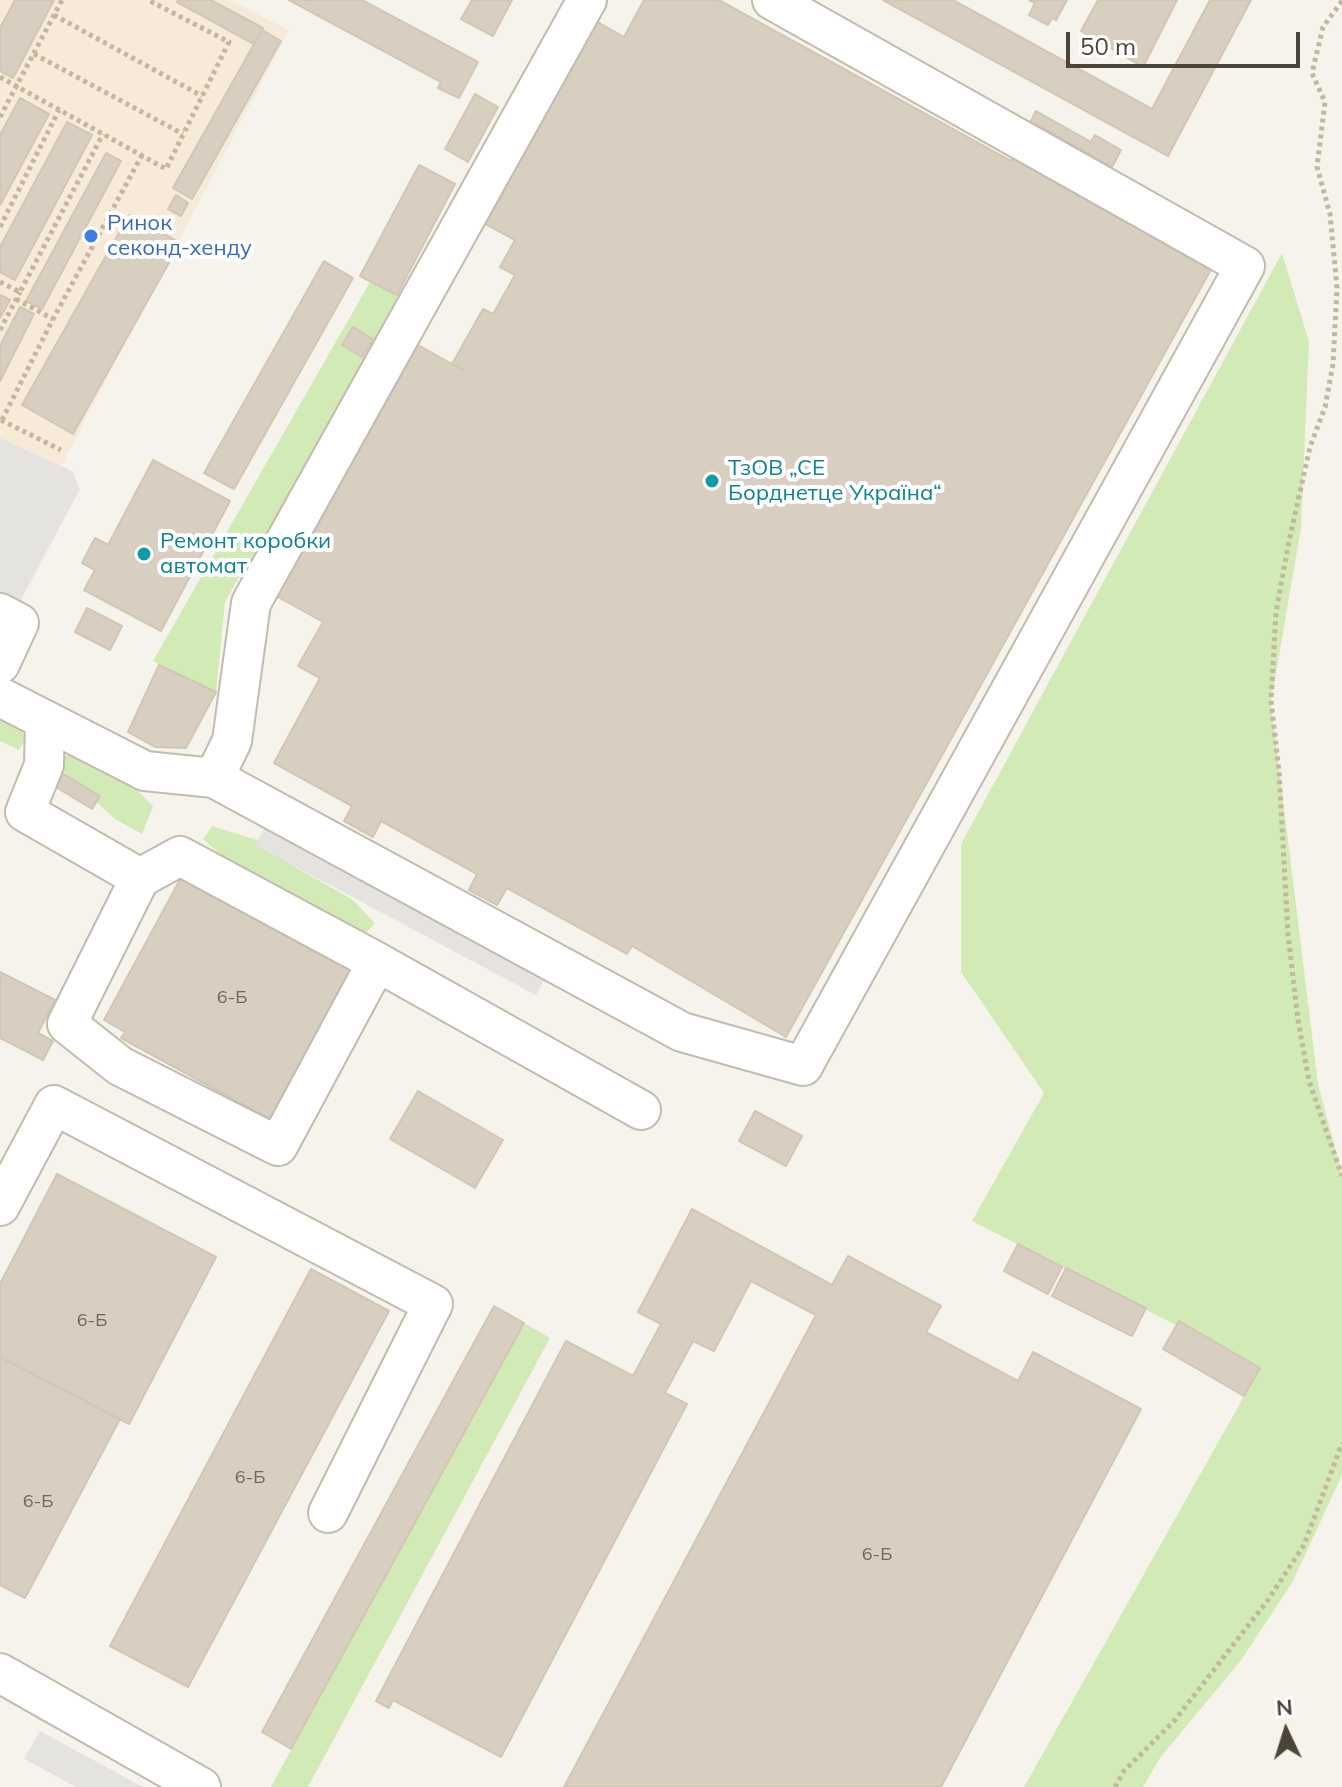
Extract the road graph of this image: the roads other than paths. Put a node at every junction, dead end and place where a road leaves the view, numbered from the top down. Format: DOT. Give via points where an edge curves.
graph roads {
  1 [pos="587,0"];
  2 [pos="772,0"];
  3 [pos="0,613"];
  4 [pos="0,664"];
  5 [pos="0,697"];
  6 [pos="45,721"];
  7 [pos="214,778"];
  8 [pos="140,878"];
  9 [pos="377,962"];
  10 [pos="641,1110"];
  11 [pos="0,1206"];
  12 [pos="328,1513"];
  13 [pos="0,1673"];
  14 [pos="201,1787"];
  1 -- 7 [label="lane" via="251,603 232,741"];
  2 -- 7 [label="lane" via="1245,266 803,1066 682,1032"];
  3 -- 4 [label="lane" via="19,623"];
  5 -- 6 [label="lane"];
  6 -- 7 [label="lane" via="145,771"];
  6 -- 8 [label="lane" via="44,765 25,812"];
  8 -- 9 [label="lane" via="180,856"];
  8 -- 9 [label="lane" via="67,1024 120,1066 278,1146"];
  9 -- 10 [label="lane"];
  11 -- 12 [label="lane" via="54,1105 433,1304"];
  13 -- 14 [label="lane"];
}
